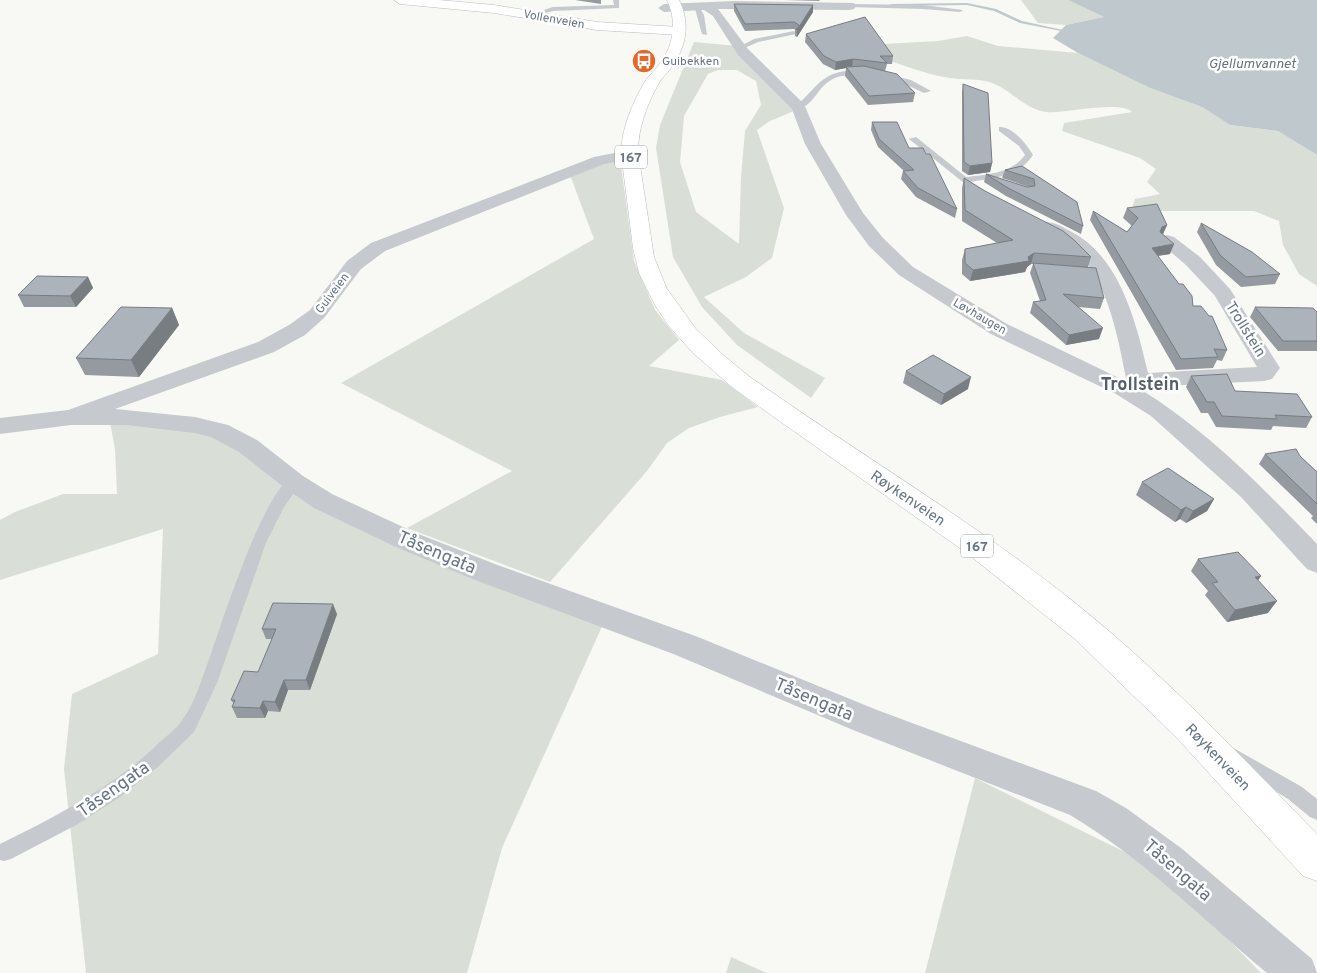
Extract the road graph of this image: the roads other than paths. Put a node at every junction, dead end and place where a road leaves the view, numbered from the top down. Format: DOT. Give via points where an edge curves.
graph roads {
  1 [pos="400,0"];
  2 [pos="615,0"];
  3 [pos="621,0"];
  4 [pos="855,3"];
  5 [pos="669,4"];
  6 [pos="701,4"];
  7 [pos="960,10"];
  8 [pos="531,15"];
  9 [pos="783,29"];
  10 [pos="662,31"];
  11 [pos="679,31"];
  12 [pos="794,33"];
  13 [pos="705,34"];
  14 [pos="770,37"];
  15 [pos="746,41"];
  16 [pos="869,72"];
  17 [pos="878,74"];
  18 [pos="654,78"];
  19 [pos="927,90"];
  20 [pos="799,107"];
  21 [pos="1002,129"];
  22 [pos="913,139"];
  23 [pos="630,154"];
  24 [pos="964,180"];
  25 [pos="990,185"];
  26 [pos="1035,220"];
  27 [pos="1167,241"];
  28 [pos="1131,384"];
  29 [pos="71,417"];
  30 [pos="0,426"];
  31 [pos="294,482"];
  32 [pos="1317,562"];
  33 [pos="1196,735"];
  34 [pos="1317,811"];
  35 [pos="4,852"];
  36 [pos="1317,862"];
  37 [pos="1298,973"];
  1 -- 8 [label="main road, Vollenveien"];
  2 -- 3 [label="lane"];
  2 -- 8 [label="lane" via="617,7 553,9"];
  4 -- 6 [label="street"];
  4 -- 7 [label="lane"];
  5 -- 6 [label="street"];
  5 -- 10 [label="main road, Røykenveien / 167"];
  5 -- 11 [label="main road, Røykenveien / 167" via="680,17"];
  6 -- 13 [label="lane"];
  6 -- 15 [label="street, Løvhaugen"];
  8 -- 10 [label="main road, Vollenveien" via="598,26"];
  9 -- 14 [label="lane"];
  10 -- 11 [label="main road, Vollenveien"];
  10 -- 18 [label="main road, Røykenveien / 167"];
  11 -- 18 [label="main road, Røykenveien / 167" via="666,67"];
  12 -- 14 [label="lane"];
  14 -- 15 [label="lane"];
  15 -- 20 [label="street, Løvhaugen" via="761,72"];
  16 -- 20 [label="lane" via="851,72 828,78 809,102"];
  17 -- 19 [label="lane"];
  18 -- 23 [label="main road, Røykenveien / 167" via="636,120"];
  20 -- 28 [label="street, Løvhaugen" via="821,159 855,215 876,242 906,271 999,329"];
  21 -- 25 [label="lane" via="1022,144 1028,155 1022,165"];
  22 -- 24 [label="lane"];
  23 -- 29 [label="street, Guiveien" via="600,160 378,247 354,265 318,314 297,330 266,347"];
  23 -- 33 [label="main road, Røykenveien / 167" via="649,273 665,305 702,349 771,404 998,560 1050,600 1121,662"];
  24 -- 25 [label="street"];
  26 -- 28 [label="street" via="1082,246 1095,261 1096,274 1115,296"];
  27 -- 28 [label="street, Trollstein" via="1193,261 1223,293 1269,368 1264,374 1247,376"];
  28 -- 32 [label="street, Løvhaugen" via="1250,491"];
  29 -- 30 [label="street, Guiveien"];
  29 -- 31 [label="street, Tåsengata" via="149,419 219,431 248,446"];
  31 -- 35 [label="lane, Tåsengata" via="279,503 257,549 215,669 189,725 159,756 113,793"];
  31 -- 37 [label="street, Tåsengata" via="323,501 445,556 687,646 874,723 1083,803 1148,843"];
  33 -- 34 [label="lane" via="1253,765"];
  33 -- 36 [label="main road, Røykenveien / 167"];
}
